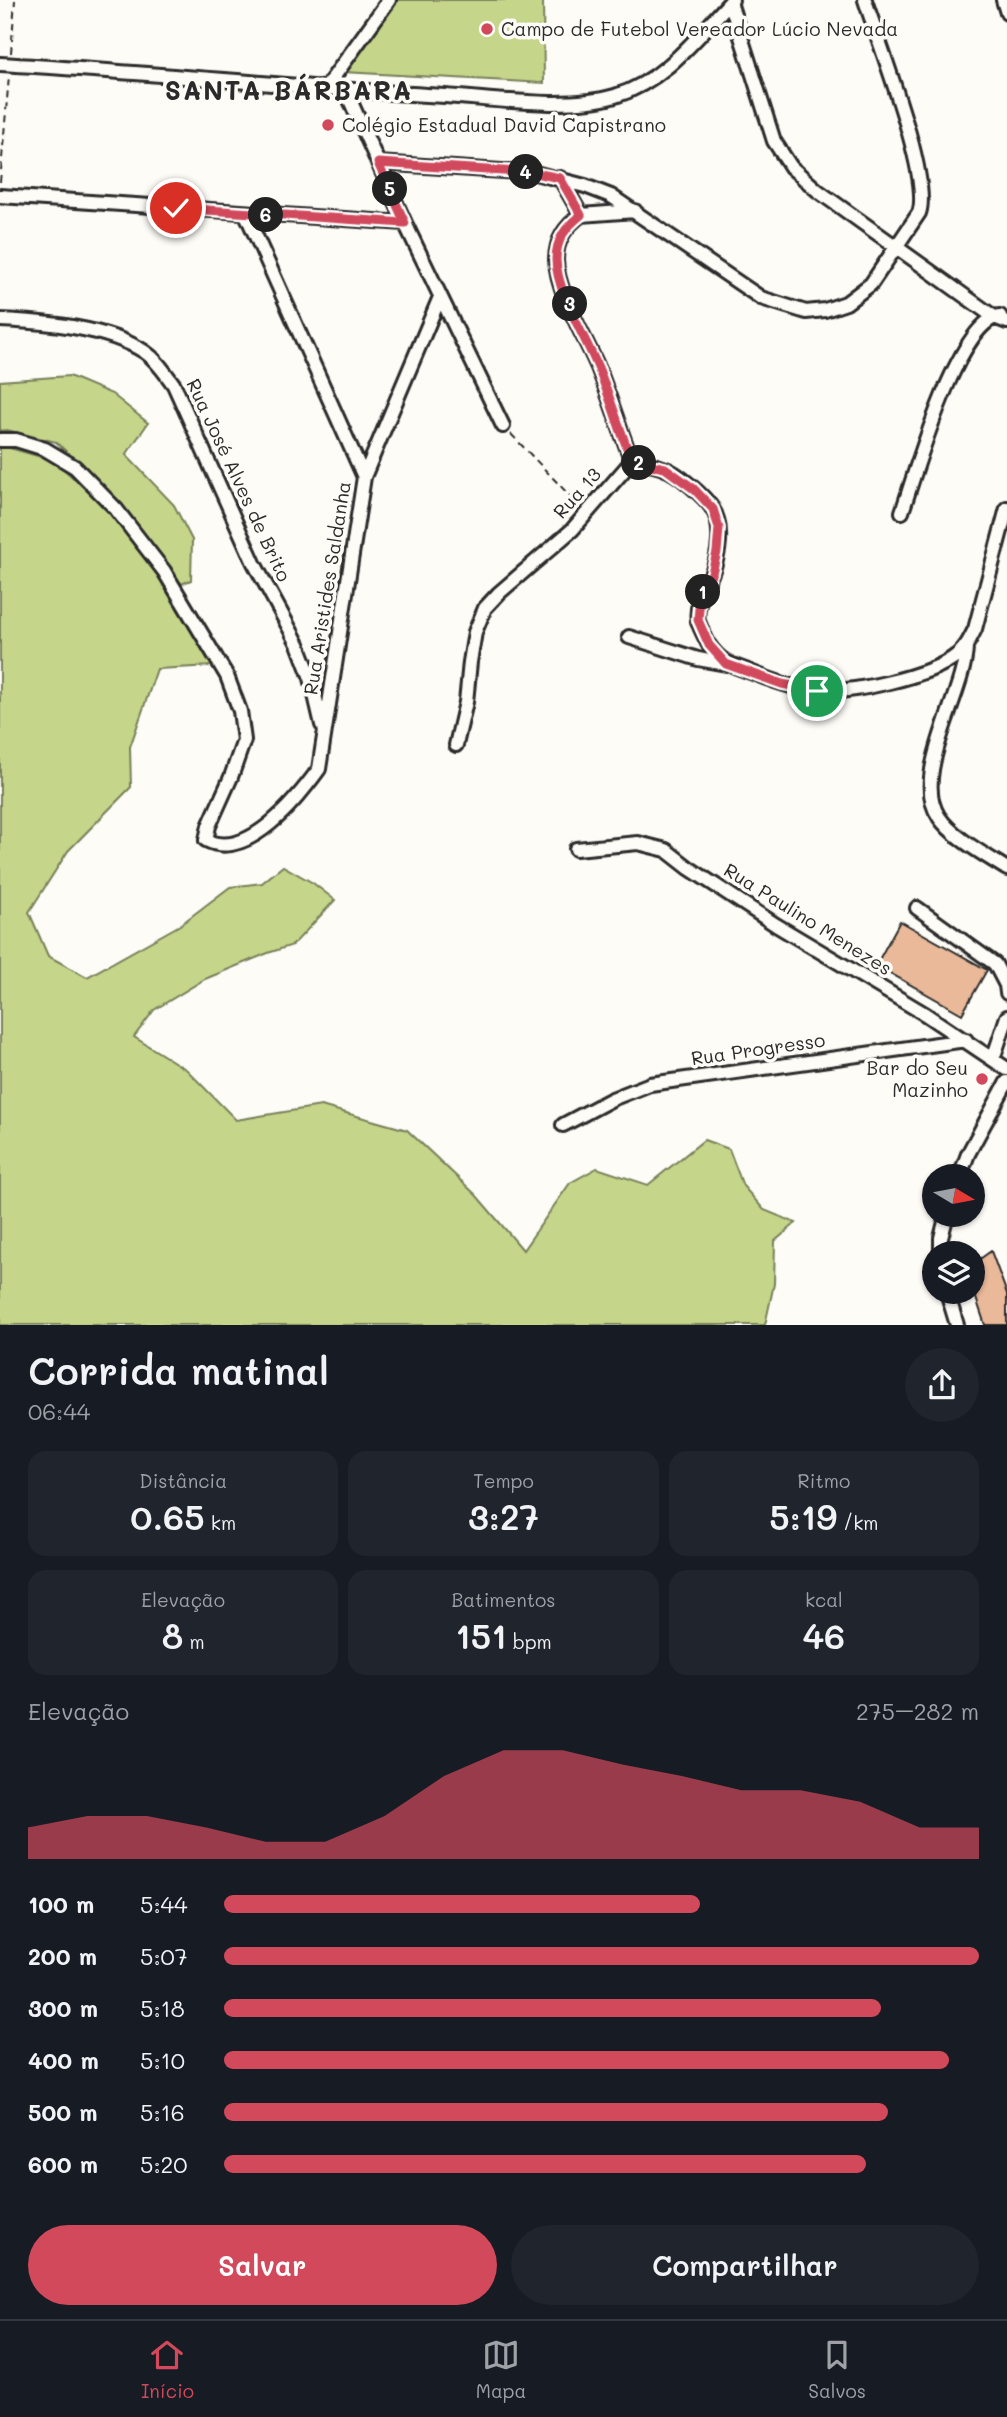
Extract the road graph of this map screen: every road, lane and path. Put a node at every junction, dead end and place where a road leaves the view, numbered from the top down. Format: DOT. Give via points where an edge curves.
graph roads {
  1 [pos="15,0"];
  2 [pos="389,0"];
  3 [pos="864,0"];
  4 [pos="1003,0"];
  5 [pos="731,1"];
  6 [pos="1007,13"];
  7 [pos="5,64"];
  8 [pos="324,89"];
  9 [pos="346,91"];
  10 [pos="378,163"];
  11 [pos="560,178"];
  12 [pos="0,187"];
  13 [pos="0,197"];
  14 [pos="635,211"];
  15 [pos="246,214"];
  16 [pos="581,215"];
  17 [pos="405,223"];
  18 [pos="897,247"];
  19 [pos="440,297"];
  20 [pos="1000,316"];
  21 [pos="0,320"];
  22 [pos="1007,322"];
  23 [pos="503,426"];
  24 [pos="0,440"];
  25 [pos="632,461"];
  26 [pos="364,477"];
  27 [pos="577,501"];
  28 [pos="1007,508"];
  29 [pos="902,512"];
  30 [pos="629,637"];
  31 [pos="966,647"];
  32 [pos="726,664"];
  33 [pos="324,732"];
  34 [pos="456,745"];
  35 [pos="576,849"];
  36 [pos="1007,869"];
  37 [pos="917,908"];
  38 [pos="1007,993"];
  39 [pos="1007,1017"];
  40 [pos="966,1040"];
  41 [pos="993,1059"];
  42 [pos="1007,1069"];
  43 [pos="1007,1082"];
  44 [pos="563,1125"];
  45 [pos="964,1164"];
  46 [pos="951,1304"];
  47 [pos="957,1325"];
  1 -- 7 [label="path"];
  2 -- 8 [label="street"];
  3 -- 18 [label="street" via="920,180 921,206"];
  4 -- 6 [label="street"];
  5 -- 9 [label="street" via="663,72 614,96 545,102"];
  5 -- 18 [label="street" via="774,141 791,167"];
  7 -- 8 [label="street"];
  7 -- 12 [label="path"];
  8 -- 9 [label="street"];
  9 -- 10 [label="street"];
  10 -- 11 [label="street"];
  10 -- 17 [label="street"];
  11 -- 14 [label="street" via="611,195"];
  11 -- 16 [label="street"];
  13 -- 15 [label="street"];
  14 -- 16 [label="street"];
  14 -- 18 [label="street" via="761,298 806,312 846,303 871,285"];
  15 -- 17 [label="street"];
  15 -- 26 [label="street"];
  16 -- 25 [label="street" via="566,226 559,242 558,274"];
  17 -- 19 [label="street"];
  18 -- 20 [label="street"];
  19 -- 23 [label="street"];
  19 -- 26 [label="street, Rua Aristides Saldanha"];
  20 -- 22 [label="street"];
  20 -- 29 [label="street" via="980,327 950,377"];
  21 -- 33 [label="street, Rua José Alves de Brito" via="92,331 146,352 161,367 174,385 254,563 298,644"];
  23 -- 27 [label="path" via="571,498 566,505 571,508"];
  24 -- 33 [label="street, Rua Aristides Saldanha" via="45,449 75,467 116,509 164,570 227,676 240,711 244,740 206,840 224,845 258,834 319,769"];
  25 -- 32 [label="street" via="665,468 713,509 719,528 717,552 700,598 698,620 709,645"];
  25 -- 34 [label="street, Rua 13" via="572,530 485,608 475,632"];
  26 -- 33 [label="street, Rua Aristides Saldanha"];
  28 -- 31 [label="street" via="975,629"];
  30 -- 32 [label="street"];
  31 -- 32 [label="street" via="933,667 848,690 817,691 782,684"];
  31 -- 36 [label="street" via="960,686 936,745 931,799 939,818"];
  35 -- 40 [label="street, Rua Paulino Menezes" via="638,843 666,850 776,925"];
  37 -- 38 [label="street" via="995,964"];
  39 -- 41 [label="street"];
  40 -- 41 [label="street, Rua Paulino Menezes"];
  40 -- 44 [label="street, Rua Progresso" via="650,1083"];
  41 -- 42 [label="street, Rua Paulino Menezes"];
  43 -- 45 [label="street"];
  46 -- 47 [label="street"];
}
